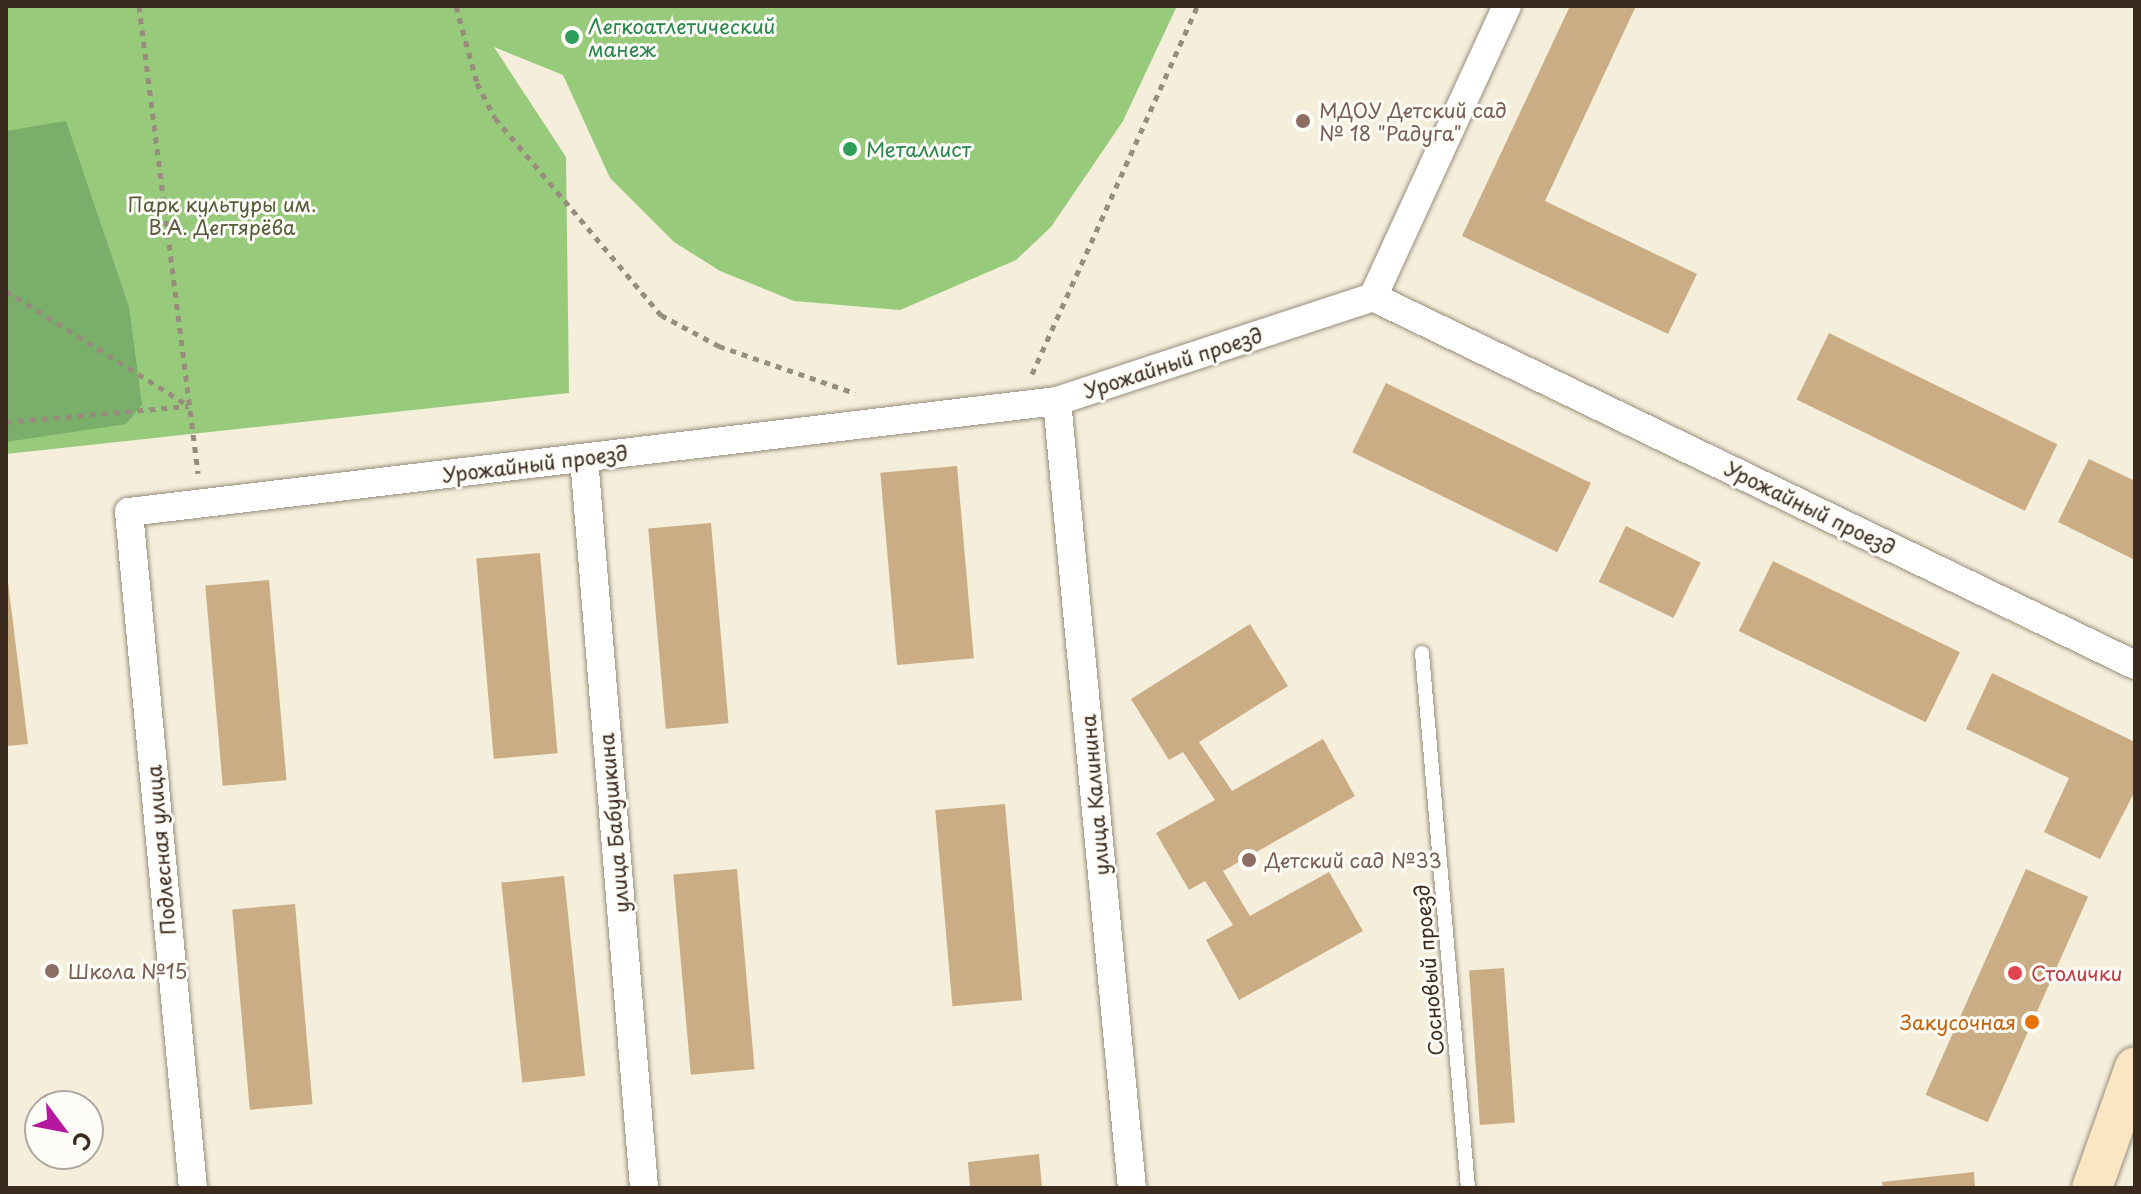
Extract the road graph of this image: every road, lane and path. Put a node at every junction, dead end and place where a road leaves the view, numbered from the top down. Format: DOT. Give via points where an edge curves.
graph roads {
  1 [pos="139,6"];
  2 [pos="456,6"];
  3 [pos="1197,6"];
  4 [pos="1507,6"];
  5 [pos="6,291"];
  6 [pos="1373,297"];
  7 [pos="867,397"];
  8 [pos="1057,401"];
  9 [pos="189,406"];
  10 [pos="1016,407"];
  11 [pos="6,422"];
  12 [pos="584,458"];
  13 [pos="201,504"];
  14 [pos="129,512"];
  15 [pos="1422,653"];
  16 [pos="2135,665"];
  17 [pos="2135,1067"];
  18 [pos="193,1188"];
  19 [pos="644,1188"];
  20 [pos="1132,1188"];
  21 [pos="1468,1188"];
  22 [pos="2092,1188"];
  1 -- 9 [label="path"];
  2 -- 7 [label="path" via="495,118 661,315 719,346"];
  3 -- 10 [label="path"];
  4 -- 6 [label="street"];
  5 -- 9 [label="path"];
  6 -- 8 [label="street, Урожайный проезд"];
  6 -- 16 [label="street, Урожайный проезд"];
  8 -- 10 [label="street, Урожайный проезд"];
  8 -- 20 [label="street, улица Калинина"];
  9 -- 11 [label="path"];
  9 -- 13 [label="path"];
  10 -- 12 [label="street, Урожайный проезд"];
  12 -- 13 [label="street, Урожайный проезд"];
  12 -- 19 [label="street, улица Бабушкина"];
  13 -- 14 [label="street, Урожайный проезд"];
  14 -- 18 [label="street, Подлесная улица"];
  15 -- 21 [label="lane, Сосновый проезд"];
  17 -- 22 [label="main road"];
}
